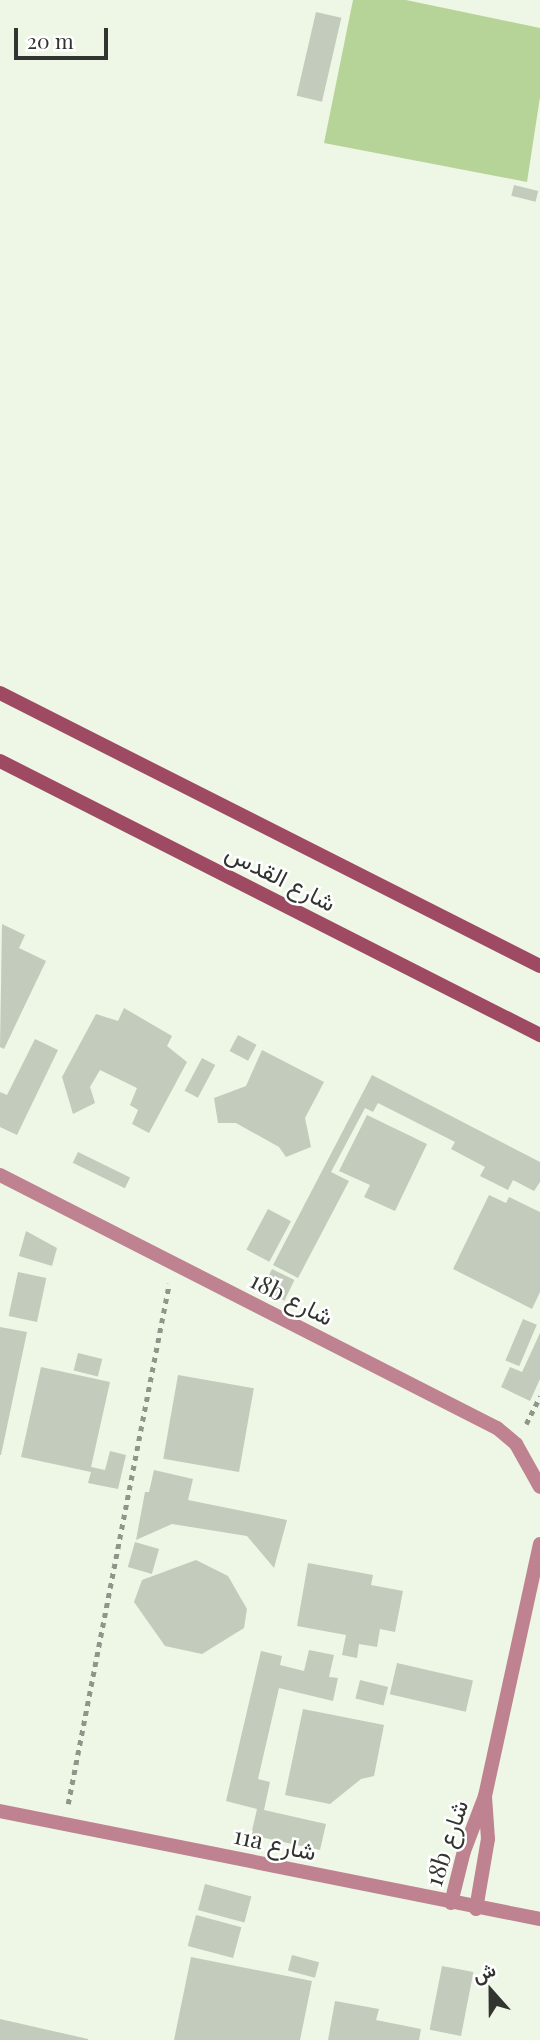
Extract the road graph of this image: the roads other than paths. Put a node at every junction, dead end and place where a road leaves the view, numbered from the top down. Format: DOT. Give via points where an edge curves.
graph roads {
  1 [pos="0,693"];
  2 [pos="0,761"];
  3 [pos="540,965"];
  4 [pos="540,1035"];
  5 [pos="0,1175"];
  6 [pos="540,1487"];
  7 [pos="540,1544"];
  8 [pos="485,1796"];
  9 [pos="0,1811"];
  10 [pos="451,1903"];
  11 [pos="476,1909"];
  12 [pos="540,1919"];
  1 -- 3 [label="main road, شارع القدس"];
  2 -- 4 [label="main road, شارع القدس"];
  5 -- 6 [label="street, 18b شارع" via="497,1429 516,1444"];
  7 -- 8 [label="street, 18b شارع"];
  8 -- 10 [label="street, 18b شارع"];
  8 -- 11 [label="street, 18b شارع" via="488,1839"];
  9 -- 10 [label="street, 11a شارع"];
  10 -- 11 [label="street, 11a شارع"];
  11 -- 12 [label="street, 11a شارع"];
}
